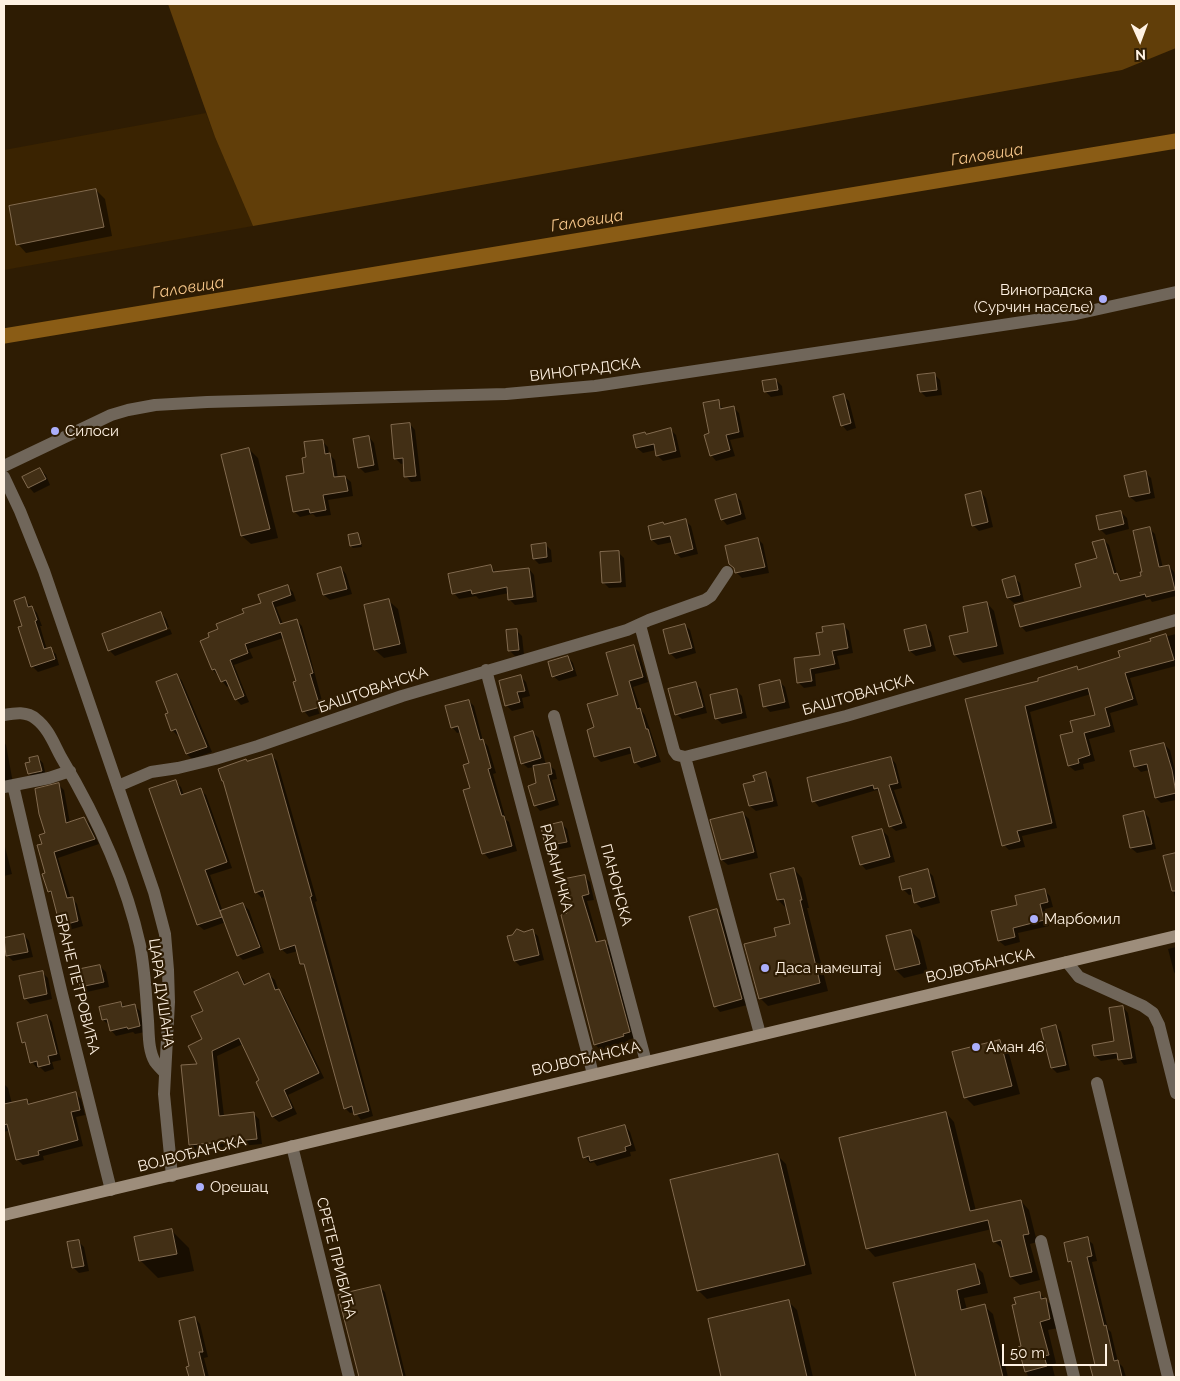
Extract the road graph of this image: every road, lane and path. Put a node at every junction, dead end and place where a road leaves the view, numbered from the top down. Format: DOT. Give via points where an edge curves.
graph roads {
  1 [pos="1176,292"];
  2 [pos="4,466"];
  3 [pos="4,477"];
  4 [pos="728,572"];
  5 [pos="1176,620"];
  6 [pos="640,625"];
  7 [pos="486,670"];
  8 [pos="4,715"];
  9 [pos="554,716"];
  10 [pos="685,757"];
  11 [pos="70,771"];
  12 [pos="121,784"];
  13 [pos="8,786"];
  14 [pos="1176,936"];
  15 [pos="1067,962"];
  16 [pos="760,1034"];
  17 [pos="646,1062"];
  18 [pos="165,1073"];
  19 [pos="593,1074"];
  20 [pos="1097,1083"];
  21 [pos="1176,1093"];
  22 [pos="292,1146"];
  23 [pos="172,1176"];
  24 [pos="111,1190"];
  25 [pos="4,1215"];
  26 [pos="1041,1241"];
  27 [pos="349,1377"];
  28 [pos="1074,1377"];
  29 [pos="1168,1377"];
  1 -- 2 [label="street, ВИНОГРАДСКА" via="1076,314 566,390 155,405 112,415"];
  3 -- 12 [label="street" via="44,571"];
  4 -- 6 [label="street, БАШТОВАНСКА" via="705,600"];
  5 -- 10 [label="street, БАШТОВАНСКА" via="846,716"];
  6 -- 7 [label="street, БАШТОВАНСКА"];
  6 -- 10 [label="street" via="674,751"];
  7 -- 12 [label="street, БАШТОВАНСКА" via="241,751 140,775"];
  7 -- 19 [label="street, РАВАНИЧКА"];
  8 -- 11 [label="street" via="27,714 37,719"];
  9 -- 17 [label="street, ПАНОНСКА"];
  10 -- 16 [label="street"];
  11 -- 13 [label="street"];
  11 -- 18 [label="street, ЦАРА ДУШАНА" via="98,827 132,916 142,961 150,1045 154,1060"];
  12 -- 18 [label="street" via="165,934 169,1002"];
  13 -- 24 [label="street, БРАНЕ ПЕТРОВИЋА"];
  14 -- 15 [label="main road, ВОЈВОЂАНСКА"];
  15 -- 16 [label="main road, ВОЈВОЂАНСКА"];
  15 -- 21 [label="street" via="1079,976 1143,1006 1153,1014 1159,1025"];
  16 -- 17 [label="main road, ВОЈВОЂАНСКА"];
  17 -- 19 [label="main road, ВОЈВОЂАНСКА"];
  18 -- 23 [label="street" via="165,1111"];
  19 -- 22 [label="main road, ВОЈВОЂАНСКА"];
  20 -- 29 [label="street"];
  22 -- 23 [label="main road, ВОЈВОЂАНСКА"];
  22 -- 27 [label="street, СРЕТЕ ПРИБИЋА"];
  23 -- 24 [label="main road, ВОЈВОЂАНСКА"];
  24 -- 25 [label="main road, ВОЈВОЂАНСКА"];
  26 -- 28 [label="street"];
}
